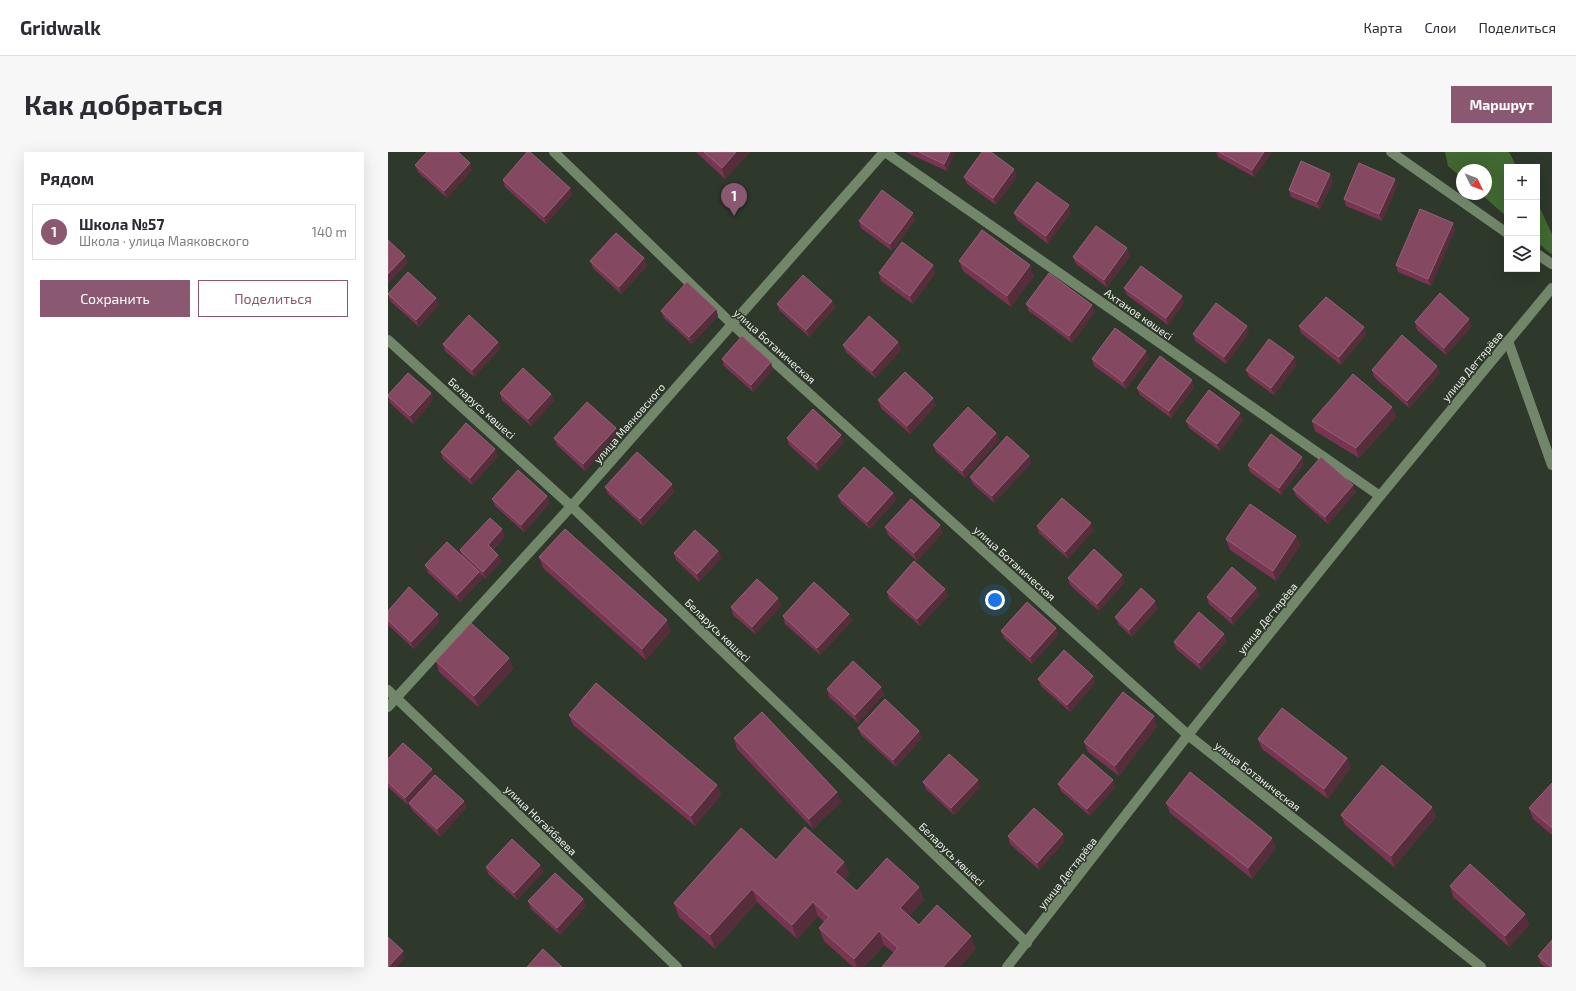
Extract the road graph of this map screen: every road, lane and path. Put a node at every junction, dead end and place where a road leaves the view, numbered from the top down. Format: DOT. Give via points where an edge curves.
graph roads {
  1 [pos="554,152"];
  2 [pos="884,152"];
  3 [pos="1391,152"];
  4 [pos="1504,231"];
  5 [pos="1540,256"];
  6 [pos="1552,264"];
  7 [pos="1552,288"];
  8 [pos="732,324"];
  9 [pos="388,340"];
  10 [pos="1508,341"];
  11 [pos="1552,465"];
  12 [pos="1380,496"];
  13 [pos="571,506"];
  14 [pos="388,690"];
  15 [pos="396,698"];
  16 [pos="388,707"];
  17 [pos="1188,736"];
  18 [pos="1027,943"];
  19 [pos="677,967"];
  20 [pos="1007,967"];
  21 [pos="1482,967"];
  1 -- 8 [label="street, улица Ботаническая"];
  2 -- 8 [label="street, улица Маяковского"];
  2 -- 12 [label="street, Ахтанов көшесі"];
  3 -- 4 [label="street"];
  5 -- 6 [label="street"];
  7 -- 10 [label="street, улица Дегтярёва"];
  8 -- 13 [label="street, улица Маяковского"];
  8 -- 17 [label="street, улица Ботаническая"];
  9 -- 13 [label="street, Беларусь көшесі"];
  10 -- 11 [label="street"];
  10 -- 12 [label="street, улица Дегтярёва"];
  12 -- 17 [label="street, улица Дегтярёва"];
  13 -- 15 [label="street, улица Маяковского"];
  13 -- 18 [label="street, Беларусь көшесі"];
  14 -- 15 [label="street, улица Ногайбаева"];
  15 -- 16 [label="street, улица Маяковского"];
  15 -- 19 [label="street, улица Ногайбаева"];
  17 -- 18 [label="street, улица Дегтярёва"];
  17 -- 21 [label="street, улица Ботаническая"];
  18 -- 20 [label="street, улица Дегтярёва"];
}
